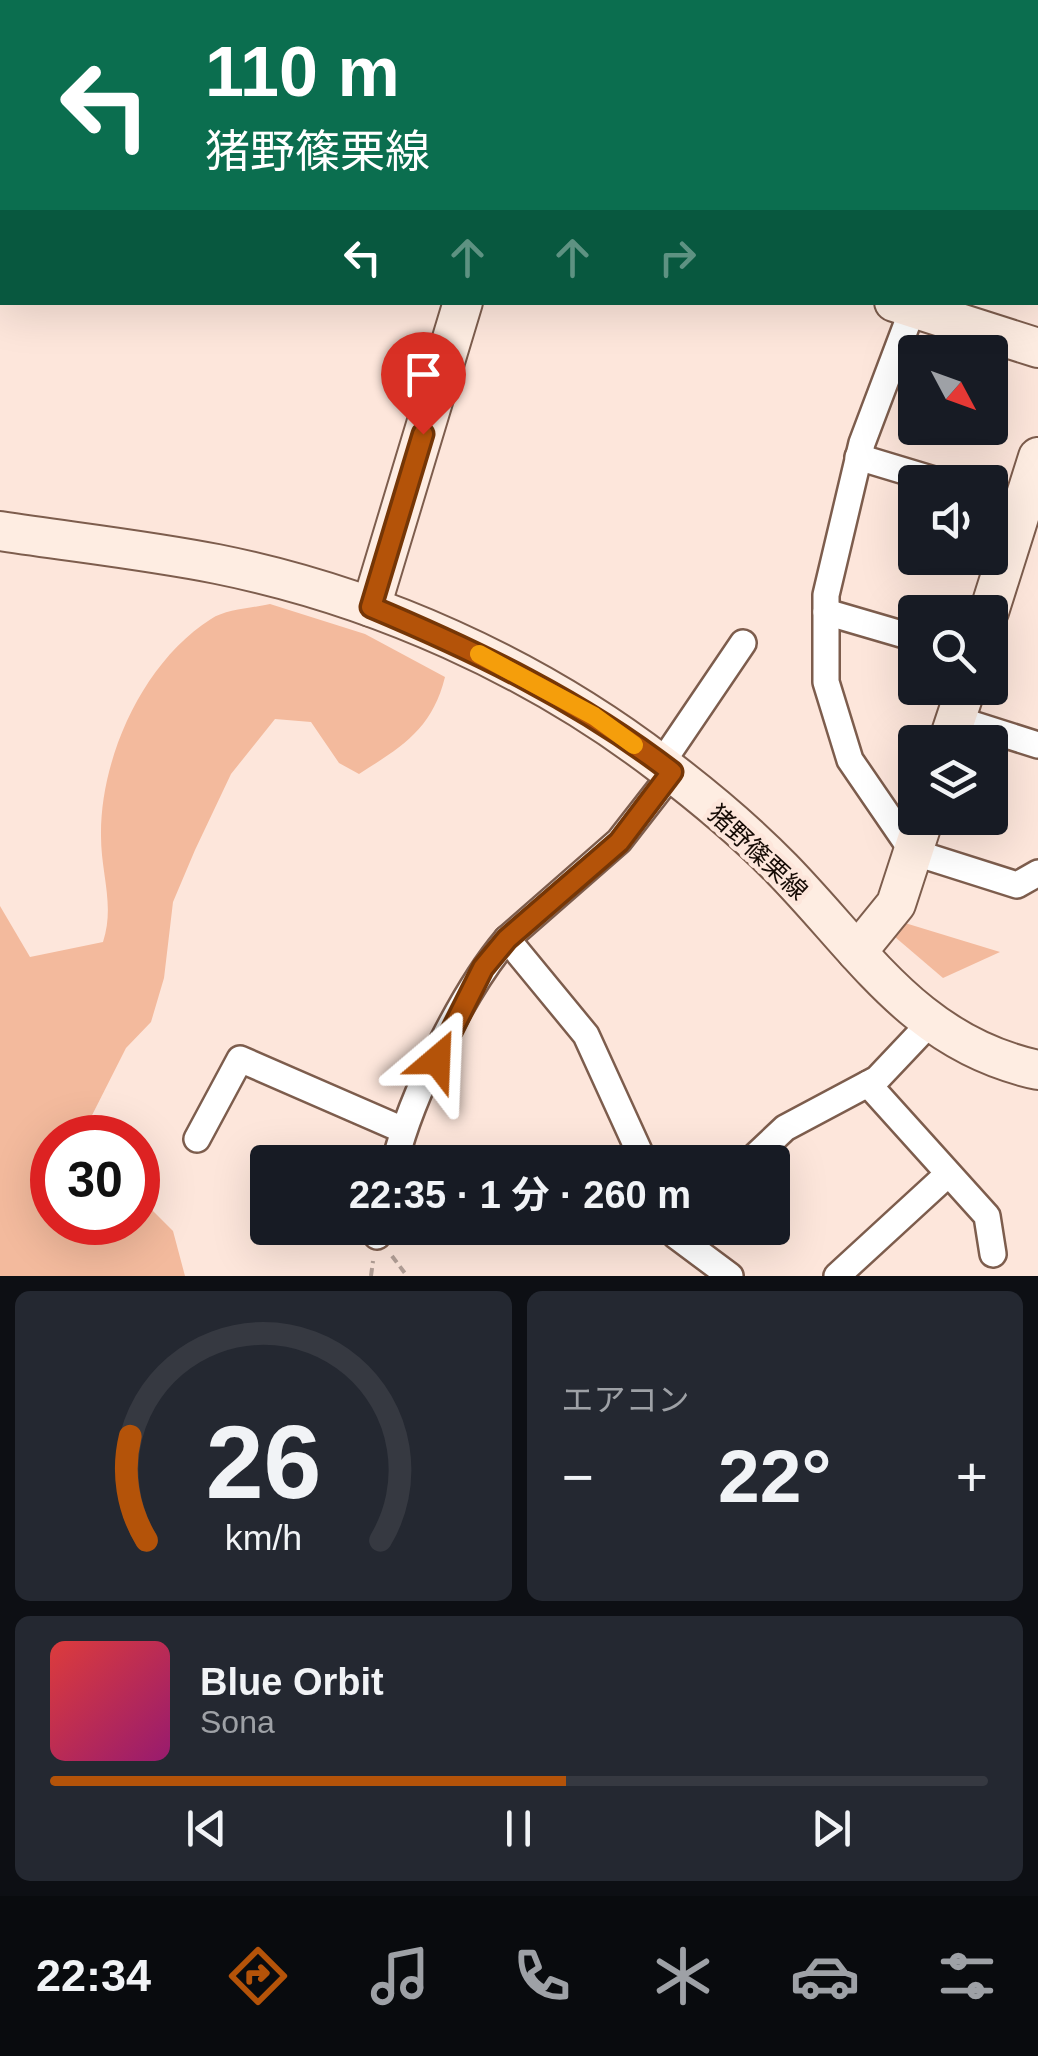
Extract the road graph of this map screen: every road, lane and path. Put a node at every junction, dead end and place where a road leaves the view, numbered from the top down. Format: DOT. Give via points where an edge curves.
graph roads {
  1 [pos="463,305"];
  2 [pos="904,305"];
  3 [pos="954,311"];
  4 [pos="1038,348"];
  5 [pos="858,457"];
  6 [pos="1038,457"];
  7 [pos="898,469"];
  8 [pos="1016,523"];
  9 [pos="0,531"];
  10 [pos="994,595"];
  11 [pos="371,607"];
  12 [pos="826,612"];
  13 [pos="898,633"];
  14 [pos="743,643"];
  15 [pos="957,716"];
  16 [pos="1038,745"];
  17 [pos="666,768"];
  18 [pos="898,813"];
  19 [pos="918,835"];
  20 [pos="1038,873"];
  21 [pos="507,939"];
  22 [pos="857,952"];
  23 [pos="930,1023"];
  24 [pos="1038,1070"];
  25 [pos="868,1084"];
  26 [pos="403,1130"];
  27 [pos="197,1139"];
  28 [pos="399,1145"];
  29 [pos="636,1145"];
  30 [pos="767,1145"];
  31 [pos="948,1174"];
  32 [pos="694,1245"];
  33 [pos="993,1254"];
  34 [pos="730,1276"];
  35 [pos="837,1276"];
  1 -- 11 [label="main road"];
  2 -- 3 [label="main road"];
  2 -- 5 [label="street"];
  3 -- 4 [label="main road"];
  5 -- 7 [label="street"];
  5 -- 12 [label="street"];
  6 -- 8 [label="main road"];
  8 -- 10 [label="main road"];
  9 -- 11 [label="main road, 猪野篠栗線" via="216,564"];
  11 -- 17 [label="main road, 猪野篠栗線" via="532,681"];
  12 -- 13 [label="street"];
  12 -- 18 [label="street" via="826,682 850,760"];
  14 -- 17 [label="street"];
  15 -- 16 [label="street"];
  17 -- 21 [label="street" via="619,842"];
  17 -- 22 [label="main road, 猪野篠栗線" via="780,866"];
  19 -- 20 [label="street" via="1018,885"];
  19 -- 22 [label="main road" via="896,904"];
  21 -- 26 [label="street" via="483,968"];
  21 -- 29 [label="street" via="586,1036"];
  22 -- 23 [label="main road, 猪野篠栗線"];
  23 -- 24 [label="main road, 猪野篠栗線" via="994,1058"];
  23 -- 25 [label="street"];
  25 -- 30 [label="street" via="785,1128"];
  25 -- 31 [label="street"];
  26 -- 27 [label="street" via="240,1059"];
  26 -- 28 [label="street"];
  31 -- 33 [label="street" via="987,1216"];
  31 -- 35 [label="street"];
  32 -- 34 [label="street"];
}
